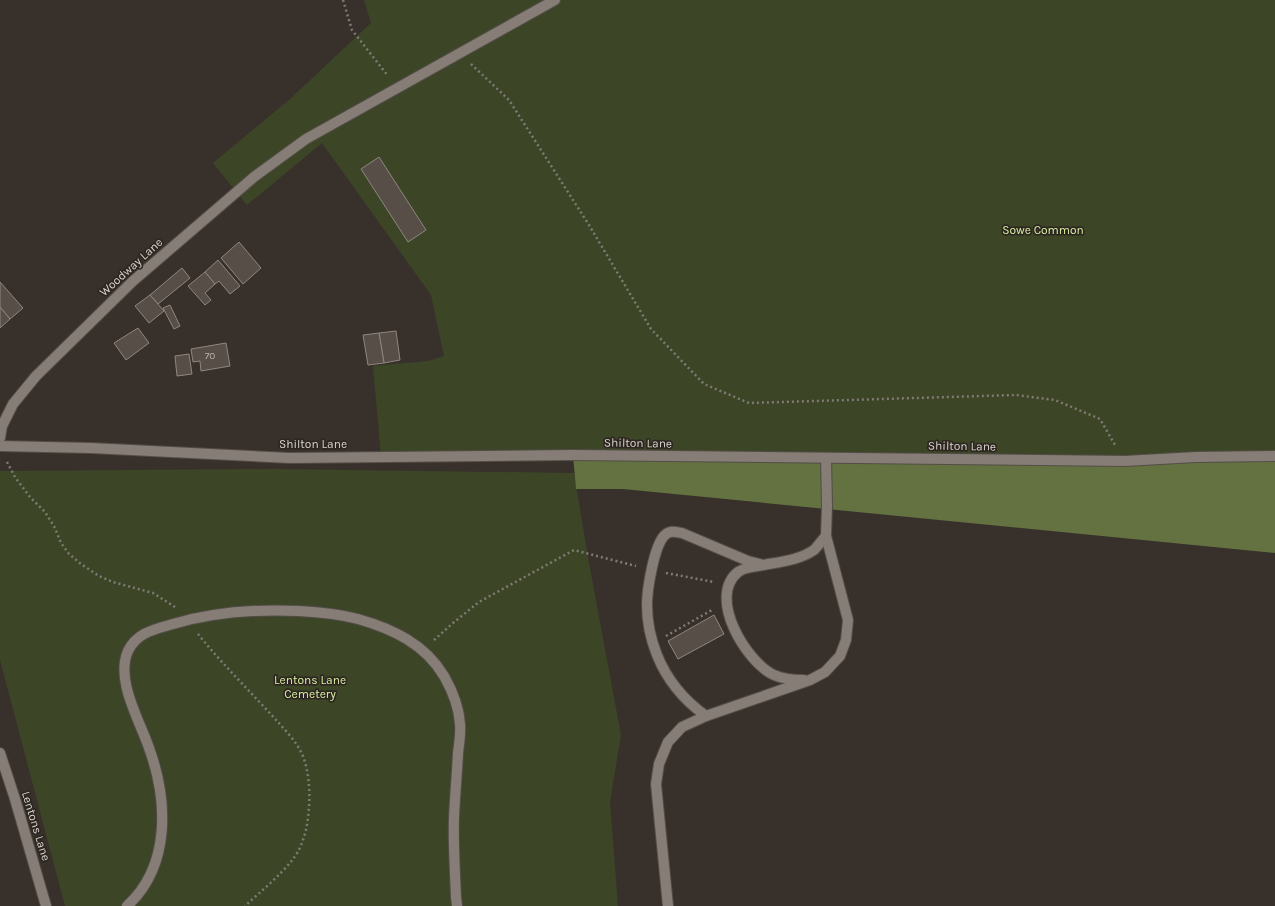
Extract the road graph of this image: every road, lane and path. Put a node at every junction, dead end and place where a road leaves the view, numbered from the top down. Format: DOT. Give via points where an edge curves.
graph roads {
  1 [pos="343,0"];
  2 [pos="555,0"];
  3 [pos="460,53"];
  4 [pos="397,88"];
  5 [pos="0,438"];
  6 [pos="0,446"];
  7 [pos="4,456"];
  8 [pos="1275,456"];
  9 [pos="826,458"];
  10 [pos="1125,461"];
  11 [pos="826,536"];
  12 [pos="763,565"];
  13 [pos="651,570"];
  14 [pos="715,588"];
  15 [pos="718,607"];
  16 [pos="186,620"];
  17 [pos="653,642"];
  18 [pos="423,650"];
  19 [pos="810,680"];
  20 [pos="706,716"];
  21 [pos="0,753"];
  22 [pos="46,906"];
  23 [pos="127,906"];
  24 [pos="245,906"];
  25 [pos="457,906"];
  26 [pos="668,906"];
  1 -- 4 [label="path" via="352,30"];
  2 -- 3 [label="street, Woodway Lane"];
  3 -- 4 [label="street, Woodway Lane"];
  3 -- 10 [label="path" via="509,100 589,225 651,329 704,384 749,403 1016,395 1055,400 1100,418"];
  4 -- 5 [label="street, Woodway Lane" via="306,140 254,177 133,281 36,376 13,404 2,426"];
  6 -- 9 [label="street, Shilton Lane" via="290,458 574,455"];
  7 -- 16 [label="path" via="15,477 45,512 69,554 99,576 158,595 178,610"];
  8 -- 10 [label="street, Shilton Lane"];
  9 -- 10 [label="street, Shilton Lane"];
  9 -- 11 [label="street"];
  11 -- 12 [label="street" via="814,549 797,559"];
  11 -- 19 [label="street" via="848,620 846,640 840,656 825,672"];
  12 -- 13 [label="street" via="673,531 661,540"];
  12 -- 19 [label="street" via="738,572 729,585 726,605 730,620 761,666 773,675 790,680"];
  13 -- 14 [label="path" via="714,582"];
  13 -- 17 [label="street" via="647,604"];
  13 -- 18 [label="path" via="574,550 479,602"];
  15 -- 17 [label="path"];
  16 -- 18 [label="street" via="240,611 324,613 358,619 410,640"];
  16 -- 23 [label="street" via="148,631 128,651 125,664 125,679 130,698 158,777 163,824 160,846 148,882"];
  16 -- 24 [label="path" via="212,652 291,737 304,758 309,780 309,814 300,848 293,859"];
  17 -- 20 [label="street" via="667,675 689,702"];
  18 -- 25 [label="street" via="434,661 451,689 458,708 460,724 454,818"];
  19 -- 20 [label="street"];
  20 -- 26 [label="street" via="682,727 668,742 659,764 656,784"];
  21 -- 22 [label="street, Lentons Lane"];
}
